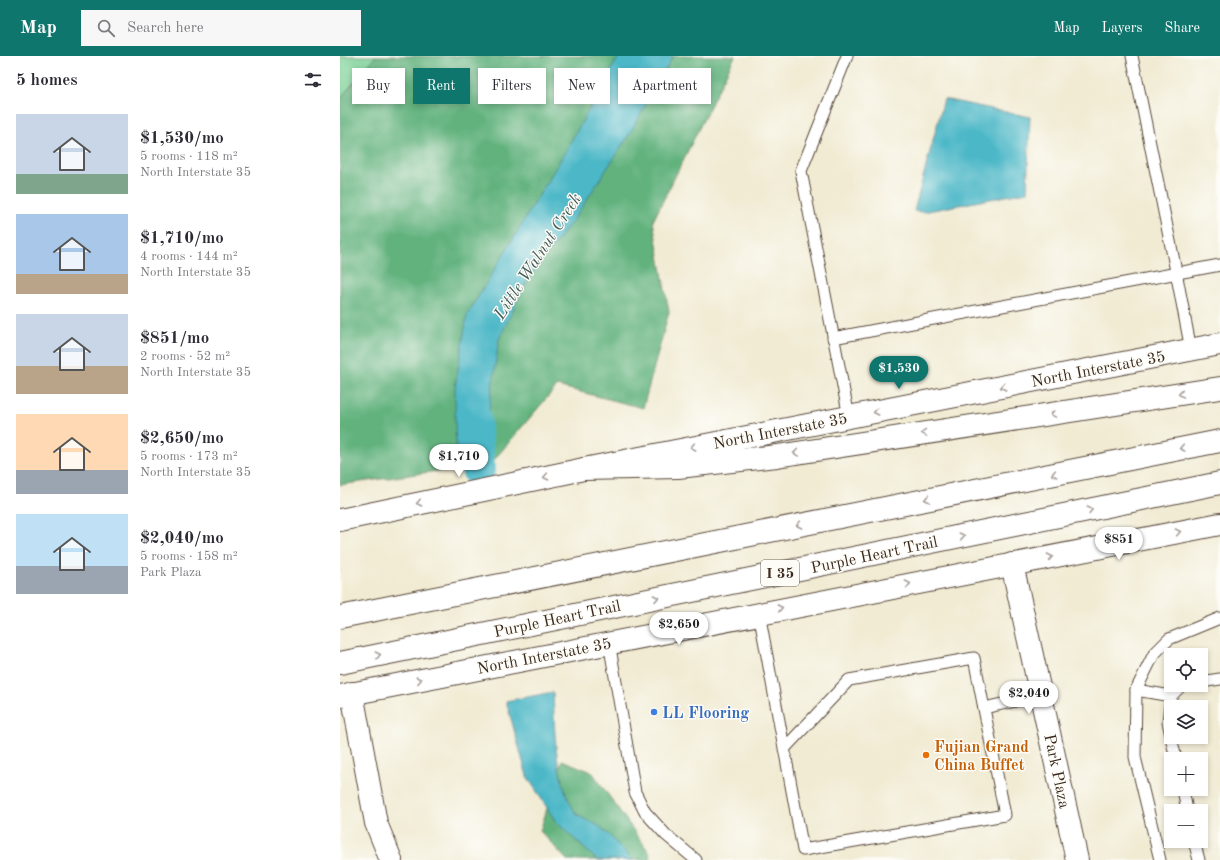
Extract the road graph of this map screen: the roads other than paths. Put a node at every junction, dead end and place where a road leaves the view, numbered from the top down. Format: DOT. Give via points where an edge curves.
graph roads {
  1 [pos="847,56"];
  2 [pos="1132,56"];
  3 [pos="1220,265"];
  4 [pos="1176,273"];
  5 [pos="833,338"];
  6 [pos="1220,344"];
  7 [pos="1190,350"];
  8 [pos="1220,388"];
  9 [pos="849,417"];
  10 [pos="1220,440"];
  11 [pos="584,469"];
  12 [pos="1220,483"];
  13 [pos="340,520"];
  14 [pos="1220,524"];
  15 [pos="1012,564"];
  16 [pos="758,613"];
  17 [pos="340,617"];
  18 [pos="1220,618"];
  19 [pos="609,642"];
  20 [pos="340,662"];
  21 [pos="1220,679"];
  22 [pos="1208,681"];
  23 [pos="1136,690"];
  24 [pos="1175,692"];
  25 [pos="346,695"];
  26 [pos="1042,695"];
  27 [pos="1171,696"];
  28 [pos="1171,700"];
  29 [pos="984,708"];
  30 [pos="784,749"];
  31 [pos="1196,848"];
  32 [pos="391,860"];
  33 [pos="696,860"];
  34 [pos="1077,860"];
  35 [pos="1160,860"];
  36 [pos="1199,860"];
  1 -- 5 [label="lane" via="801,171"];
  2 -- 4 [label="lane"];
  3 -- 4 [label="lane"];
  4 -- 5 [label="lane"];
  4 -- 7 [label="lane"];
  5 -- 9 [label="lane"];
  6 -- 7 [label="main road, North Interstate 35"];
  7 -- 9 [label="main road, North Interstate 35, one-way"];
  8 -- 11 [label="main road, one-way" via="777,456 678,467"];
  9 -- 11 [label="main road, North Interstate 35, one-way"];
  10 -- 17 [label="main road, one-way"];
  11 -- 13 [label="main road, North Interstate 35, one-way"];
  20 -- 12 [label="main road, Purple Heart Trail / I 35, one-way"];
  15 -- 14 [label="main road, North Interstate 35, one-way"];
  16 -- 15 [label="main road, North Interstate 35, one-way"];
  15 -- 26 [label="main road, Park Plaza"];
  16 -- 19 [label="main road, North Interstate 35"];
  16 -- 30 [label="lane"];
  18 -- 23 [label="lane" via="1169,639 1154,654"];
  25 -- 19 [label="main road, North Interstate 35, one-way"];
  19 -- 33 [label="lane" via="635,792 650,818"];
  21 -- 22 [label="lane"];
  23 -- 27 [label="lane"];
  23 -- 35 [label="lane" via="1135,757"];
  24 -- 27 [label="lane"];
  25 -- 32 [label="main road" via="376,823"];
  26 -- 29 [label="lane"];
  26 -- 34 [label="main road, Park Plaza"];
  27 -- 28 [label="lane"];
  29 -- 30 [label="lane" via="974,658 849,680"];
  29 -- 30 [label="lane" via="1006,815 804,850"];
  31 -- 36 [label="lane"];
}
